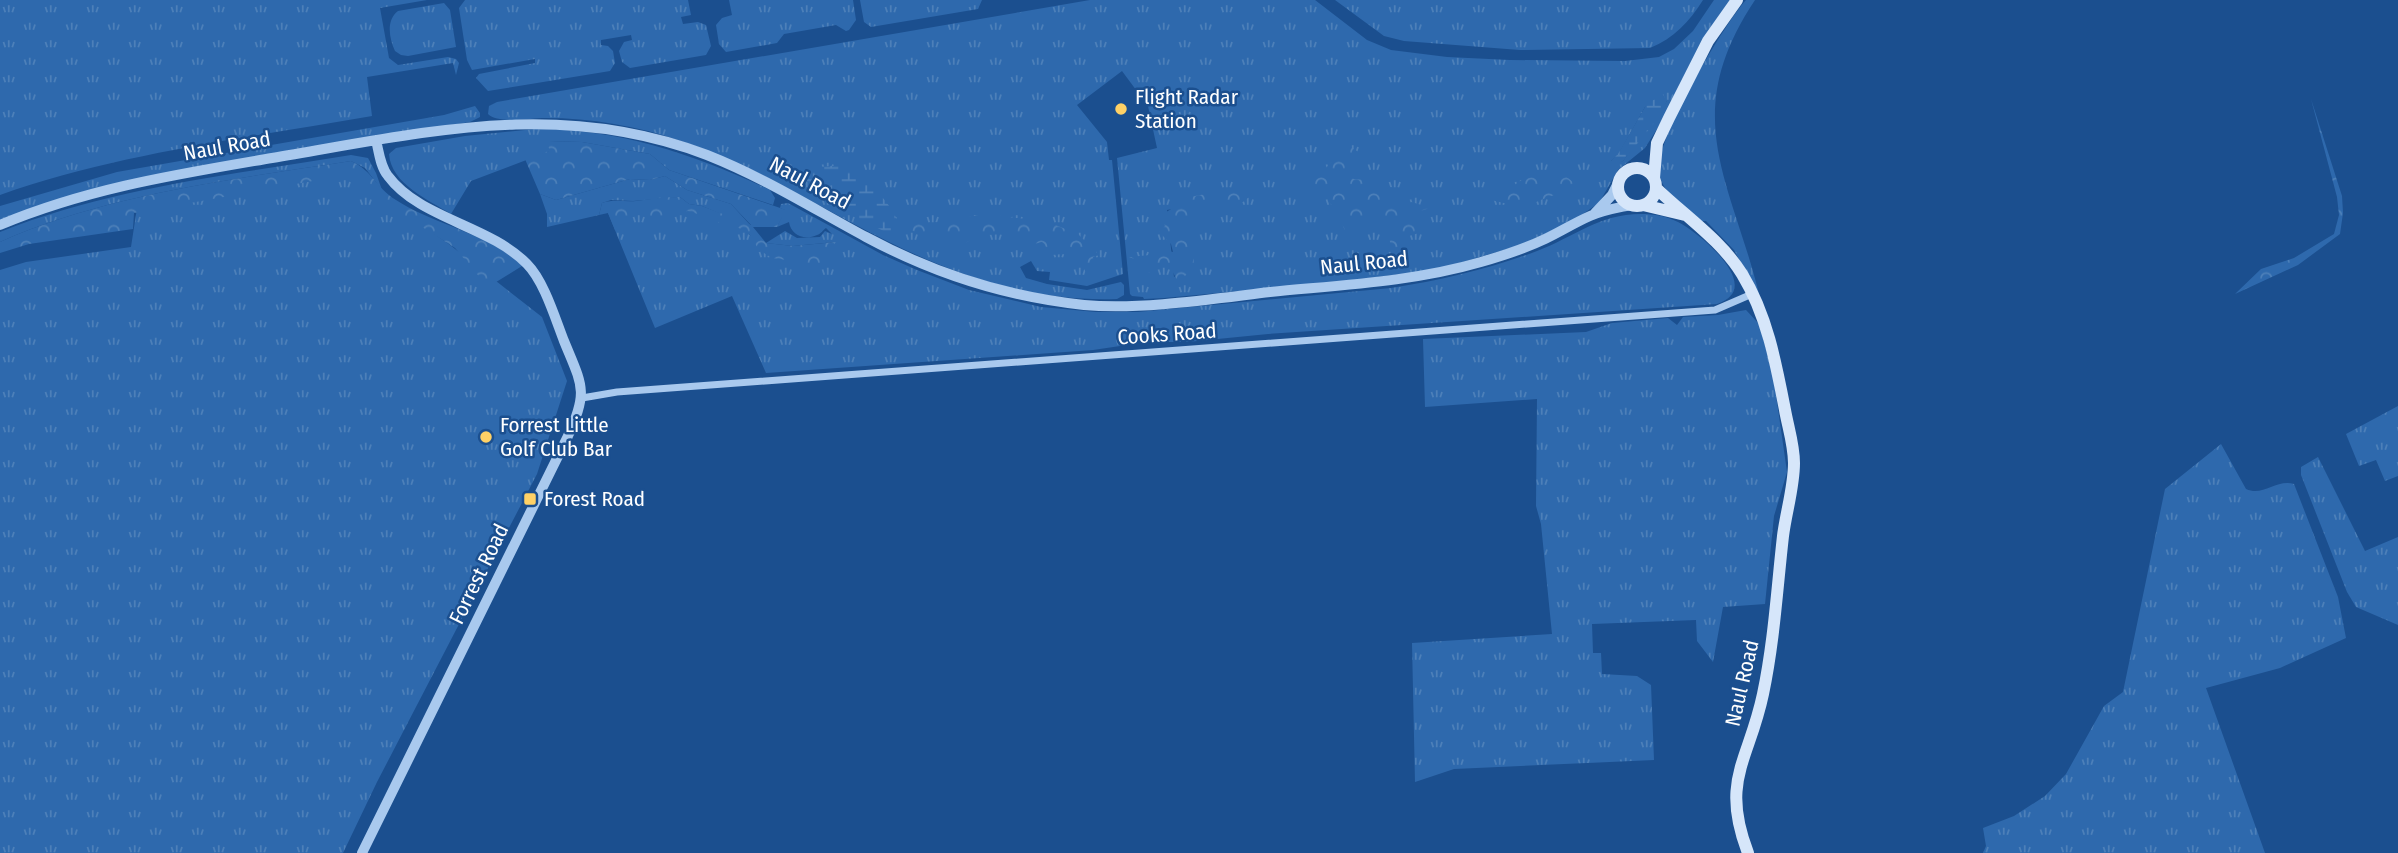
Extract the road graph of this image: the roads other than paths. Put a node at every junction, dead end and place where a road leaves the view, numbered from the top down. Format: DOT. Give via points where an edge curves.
graph roads {
  1 [pos="1737,0"];
  2 [pos="376,140"];
  3 [pos="1657,143"];
  4 [pos="1635,168"];
  5 [pos="1620,179"];
  6 [pos="1655,183"];
  7 [pos="1637,205"];
  8 [pos="1593,215"];
  9 [pos="1685,215"];
  10 [pos="0,225"];
  11 [pos="1752,294"];
  12 [pos="582,398"];
  13 [pos="362,853"];
  14 [pos="1748,853"];
  1 -- 3 [label="main road" via="1708,41"];
  2 -- 8 [label="street, Naul Road" via="518,123 612,128 666,140 741,169 864,236 947,273 989,288 1088,305 1232,297 1431,274 1513,252"];
  2 -- 10 [label="street, Naul Road" via="139,181 73,198"];
  2 -- 12 [label="street" via="387,175 407,195 499,243 529,266 579,377"];
  3 -- 4 [label="main road"];
  3 -- 6 [label="main road"];
  4 -- 5 [label="main road"];
  4 -- 6 [label="main road" via="1647,171"];
  5 -- 7 [label="main road" via="1619,191 1626,202"];
  5 -- 8 [label="street, Naul Road"];
  6 -- 7 [label="main road" via="1652,198"];
  6 -- 9 [label="main road, Naul Road"];
  7 -- 8 [label="street, Naul Road"];
  7 -- 9 [label="main road, Naul Road"];
  9 -- 11 [label="main road, Naul Road" via="1726,253"];
  11 -- 12 [label="street, Cooks Road" via="1715,310"];
  11 -- 14 [label="main road, Naul Road" via="1774,352 1794,460 1772,648 1736,788 1737,813"];
  12 -- 13 [label="street, Forrest Road" via="568,436"];
}
